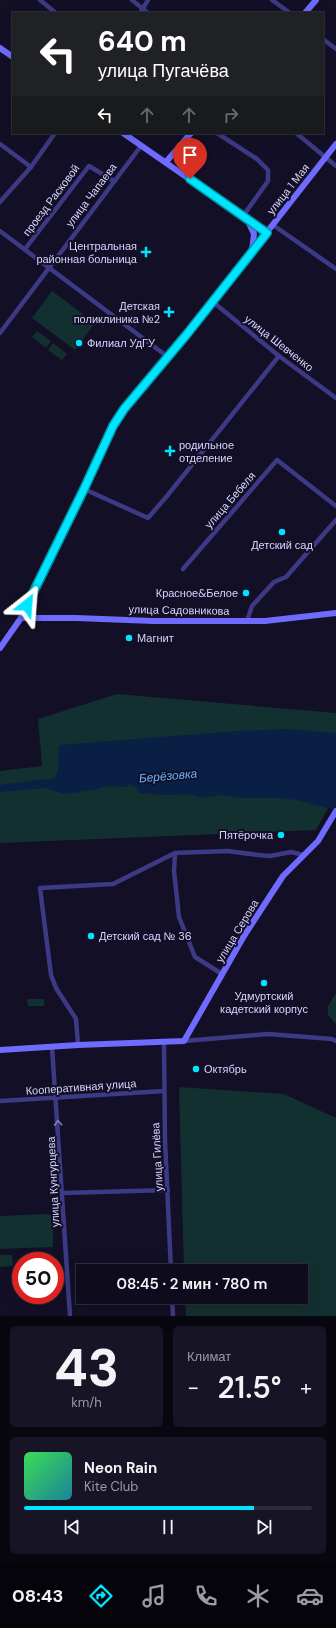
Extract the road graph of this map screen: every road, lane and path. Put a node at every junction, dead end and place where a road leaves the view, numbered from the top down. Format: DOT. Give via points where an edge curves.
graph roads {
  1 [pos="40,0"];
  2 [pos="132,0"];
  3 [pos="148,0"];
  4 [pos="272,0"];
  5 [pos="316,0"];
  6 [pos="141,11"];
  7 [pos="55,12"];
  8 [pos="289,12"];
  9 [pos="307,12"];
  10 [pos="324,40"];
  11 [pos="0,48"];
  12 [pos="336,50"];
  13 [pos="12,56"];
  14 [pos="54,134"];
  15 [pos="124,134"];
  16 [pos="190,134"];
  17 [pos="219,134"];
  18 [pos="297,134"];
  19 [pos="0,144"];
  20 [pos="336,144"];
  21 [pos="141,146"];
  22 [pos="325,157"];
  23 [pos="166,162"];
  24 [pos="336,166"];
  25 [pos="31,167"];
  26 [pos="114,181"];
  27 [pos="0,202"];
  28 [pos="244,217"];
  29 [pos="273,225"];
  30 [pos="0,231"];
  31 [pos="267,233"];
  32 [pos="25,249"];
  33 [pos="252,252"];
  34 [pos="49,267"];
  35 [pos="336,268"];
  36 [pos="213,302"];
  37 [pos="0,333"];
  38 [pos="279,356"];
  39 [pos="168,357"];
  40 [pos="336,398"];
  41 [pos="84,489"];
  42 [pos="336,506"];
  43 [pos="336,520"];
  44 [pos="183,569"];
  45 [pos="336,613"];
  46 [pos="21,618"];
  47 [pos="247,621"];
  48 [pos="0,648"];
  49 [pos="336,811"];
  50 [pos="174,853"];
  51 [pos="304,855"];
  52 [pos="222,974"];
  53 [pos="184,1040"];
  54 [pos="336,1040"];
  55 [pos="164,1042"];
  56 [pos="78,1045"];
  57 [pos="52,1047"];
  58 [pos="0,1050"];
  59 [pos="164,1091"];
  60 [pos="57,1097"];
  61 [pos="0,1101"];
  62 [pos="168,1190"];
  63 [pos="63,1194"];
  64 [pos="171,1264"];
  65 [pos="172,1304"];
  66 [pos="70,1316"];
  67 [pos="173,1316"];
  1 -- 7 [label="street"];
  2 -- 6 [label="street"];
  3 -- 6 [label="street"];
  4 -- 8 [label="street"];
  5 -- 9 [label="main road"];
  10 -- 12 [label="street"];
  11 -- 13 [label="main road"];
  14 -- 25 [label="street"];
  15 -- 21 [label="main road"];
  16 -- 23 [label="main road"];
  17 -- 28 [label="street" via="257,159 268,170 268,181"];
  18 -- 22 [label="street"];
  19 -- 25 [label="street"];
  20 -- 22 [label="main road, улица 1 Мая"];
  21 -- 23 [label="main road"];
  21 -- 26 [label="street, улица Чапаева"];
  22 -- 24 [label="street"];
  22 -- 29 [label="main road, улица 1 Мая"];
  23 -- 28 [label="main road"];
  25 -- 27 [label="street"];
  26 -- 32 [label="street, проезд Расковой" via="88,166"];
  26 -- 34 [label="street, улица Чапаева"];
  28 -- 31 [label="main road"];
  28 -- 33 [label="main road" via="254,234"];
  29 -- 31 [label="main road, улица 1 Мая"];
  29 -- 35 [label="street"];
  30 -- 32 [label="street"];
  31 -- 33 [label="main road, улица 1 Мая"];
  32 -- 34 [label="street"];
  33 -- 36 [label="main road, улица 1 Мая"];
  34 -- 37 [label="street, улица Чапаева"];
  34 -- 39 [label="street"];
  36 -- 38 [label="street, улица Шевченко"];
  36 -- 39 [label="main road, улица 1 Мая"];
  38 -- 40 [label="street, улица Шевченко"];
  38 -- 41 [label="street" via="148,518"];
  39 -- 41 [label="main road, улица 1 Мая" via="113,426"];
  41 -- 46 [label="main road, улица 1 Мая"];
  42 -- 44 [label="street, улица Бебеля" via="277,460"];
  43 -- 47 [label="street" via="286,577 274,582 252,606"];
  45 -- 47 [label="main road, улица Садовникова"];
  46 -- 47 [label="main road, улица Садовникова"];
  46 -- 48 [label="main road, улица 1 Мая"];
  49 -- 51 [label="main road, улица Серова" via="318,842"];
  50 -- 51 [label="street" via="227,851 270,856 290,852"];
  50 -- 52 [label="street" via="179,917 195,957"];
  50 -- 56 [label="street" via="113,884 40,888 51,975 56,988 76,1019"];
  51 -- 52 [label="main road, улица Серова" via="284,876"];
  52 -- 53 [label="main road, улица Серова"];
  53 -- 54 [label="street" via="268,1034"];
  53 -- 55 [label="main road"];
  55 -- 56 [label="main road"];
  55 -- 59 [label="street, улица Гилёва"];
  56 -- 57 [label="main road"];
  57 -- 58 [label="main road"];
  57 -- 60 [label="street, улица Кунгурцева"];
  59 -- 60 [label="street, Кооперативная улица"];
  59 -- 62 [label="street, улица Гилёва"];
  60 -- 61 [label="street, Кооперативная улица"];
  63 -- 60 [label="street, улица Кунгурцева, one-way"];
  62 -- 63 [label="street"];
  62 -- 64 [label="street, улица Гилёва"];
  63 -- 66 [label="street, улица Кунгурцева"];
  65 -- 67 [label="street"];
}
